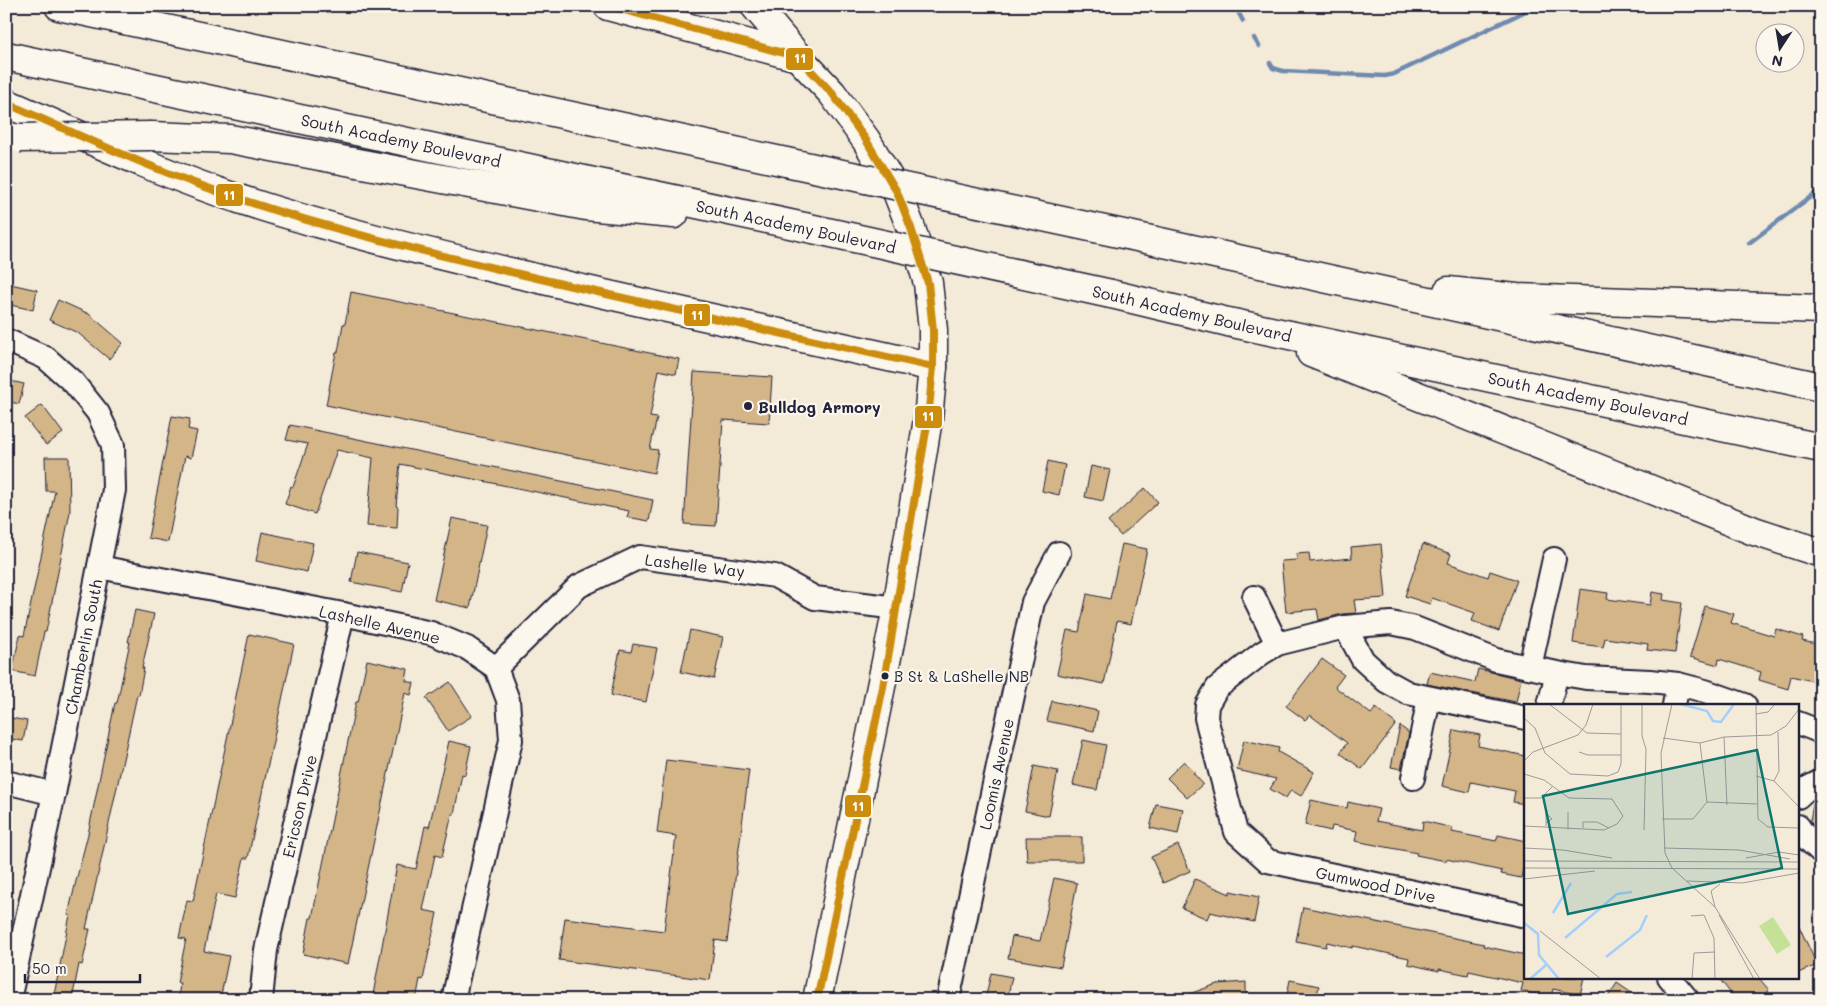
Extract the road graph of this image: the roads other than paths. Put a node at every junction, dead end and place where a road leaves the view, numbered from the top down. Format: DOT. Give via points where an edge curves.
graph roads {
  1 [pos="58,6"];
  2 [pos="608,6"];
  3 [pos="755,6"];
  4 [pos="6,56"];
  5 [pos="798,57"];
  6 [pos="6,102"];
  7 [pos="13,137"];
  8 [pos="804,227"];
  9 [pos="1317,278"];
  10 [pos="1821,309"];
  11 [pos="1228,322"];
  12 [pos="6,340"];
  13 [pos="933,367"];
  14 [pos="1821,387"];
  15 [pos="1821,448"];
  16 [pos="1059,553"];
  17 [pos="1821,553"];
  18 [pos="1554,559"];
  19 [pos="99,567"];
  20 [pos="1254,597"];
  21 [pos="898,608"];
  22 [pos="343,614"];
  23 [pos="1345,627"];
  24 [pos="1276,644"];
  25 [pos="1530,667"];
  26 [pos="496,668"];
  27 [pos="1557,673"];
  28 [pos="1676,694"];
  29 [pos="1429,698"];
  30 [pos="1549,704"];
  31 [pos="1742,704"];
  32 [pos="1524,718"];
  33 [pos="1413,778"];
  34 [pos="1821,781"];
  35 [pos="6,782"];
  36 [pos="54,794"];
  37 [pos="1800,795"];
  38 [pos="1800,829"];
  39 [pos="1821,852"];
  40 [pos="1524,916"];
  41 [pos="1670,978"];
  42 [pos="9,1000"];
  43 [pos="261,1000"];
  44 [pos="453,1000"];
  45 [pos="817,1000"];
  46 [pos="948,1000"];
  47 [pos="1688,1000"];
  1 -- 9 [label="main road, bridge"];
  2 -- 5 [label="main road"];
  3 -- 5 [label="main road"];
  4 -- 8 [label="main road, South Academy Boulevard"];
  5 -- 13 [label="main road" via="832,93 866,140 897,192 928,283"];
  6 -- 13 [label="main road" via="137,160 237,198 319,224 421,251"];
  7 -- 8 [label="main road, bridge" via="230,139 586,206"];
  8 -- 11 [label="main road, South Academy Boulevard, bridge"];
  9 -- 10 [label="main road" via="1517,298"];
  9 -- 14 [label="main road"];
  11 -- 15 [label="main road, South Academy Boulevard"];
  11 -- 17 [label="main road" via="1754,531"];
  12 -- 19 [label="street, Chamberlin South" via="46,358 74,383 98,413 113,445 114,490"];
  13 -- 21 [label="main road" via="928,419"];
  16 -- 46 [label="street, Loomis Avenue" via="1033,602"];
  18 -- 25 [label="street"];
  19 -- 22 [label="street, Lashelle Avenue"];
  19 -- 36 [label="street, Chamberlin South"];
  20 -- 24 [label="street"];
  21 -- 26 [label="street, Lashelle Way" via="814,598 775,576 640,557 579,586"];
  21 -- 45 [label="main road"];
  22 -- 26 [label="street, Lashelle Avenue" via="431,633 467,648"];
  22 -- 43 [label="street, Ericson Drive" via="266,950"];
  23 -- 24 [label="street"];
  23 -- 25 [label="street" via="1391,624 1416,628 1496,660"];
  23 -- 29 [label="street" via="1363,660 1386,681 1408,693"];
  24 -- 40 [label="street, Gumwood Drive" via="1217,688 1207,705 1206,718 1236,832 1268,860"];
  25 -- 27 [label="street"];
  26 -- 44 [label="street" via="508,700 511,740"];
  27 -- 28 [label="street" via="1650,681"];
  27 -- 30 [label="street"];
  28 -- 31 [label="street" via="1705,691"];
  29 -- 32 [label="street"];
  29 -- 33 [label="street"];
  34 -- 37 [label="street"];
  35 -- 36 [label="street"];
  36 -- 42 [label="street, Chamberlin South"];
  38 -- 39 [label="street"];
  41 -- 47 [label="street"];
}
